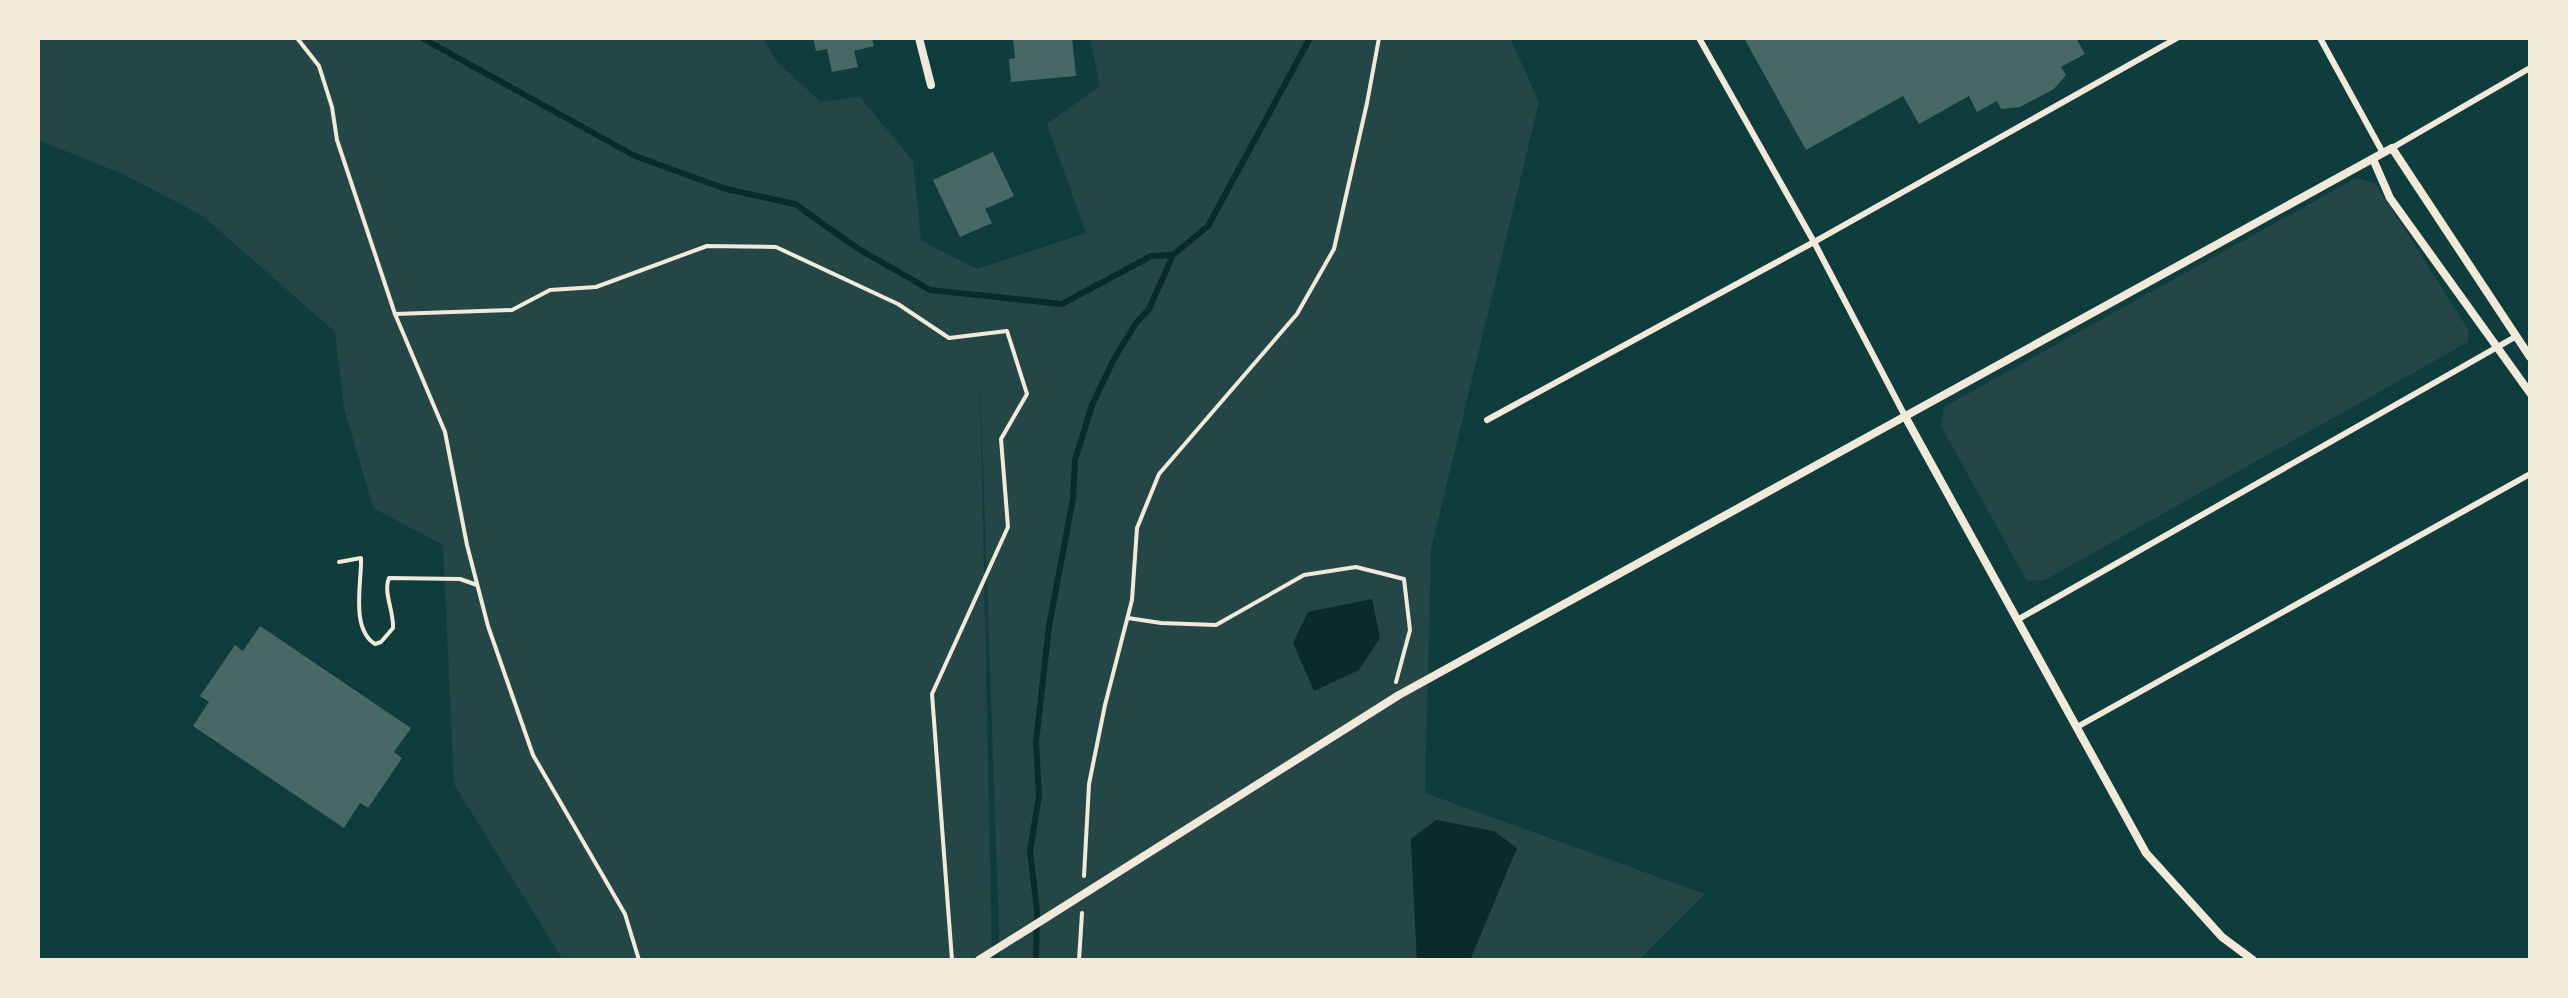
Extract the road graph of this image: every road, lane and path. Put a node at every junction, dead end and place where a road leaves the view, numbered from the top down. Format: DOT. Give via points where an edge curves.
graph roads {
  1 [pos="297,38"];
  2 [pos="919,38"];
  3 [pos="1379,38"];
  4 [pos="1699,38"];
  5 [pos="2177,38"];
  6 [pos="2320,38"];
  7 [pos="2530,68"];
  8 [pos="931,85"];
  9 [pos="2388,151"];
  10 [pos="2373,159"];
  11 [pos="1814,242"];
  12 [pos="395,314"];
  13 [pos="2515,337"];
  14 [pos="2496,348"];
  15 [pos="2530,357"];
  16 [pos="2530,393"];
  17 [pos="1906,418"];
  18 [pos="1487,420"];
  19 [pos="2530,474"];
  20 [pos="339,562"];
  21 [pos="477,585"];
  22 [pos="1128,618"];
  23 [pos="2017,620"];
  24 [pos="1399,695"];
  25 [pos="2077,727"];
  26 [pos="1083,887"];
  27 [pos="1083,901"];
  28 [pos="639,960"];
  29 [pos="952,960"];
  30 [pos="979,960"];
  31 [pos="1079,960"];
  32 [pos="2253,960"];
  1 -- 12 [label="path" via="319,66 337,140"];
  2 -- 8 [label="street"];
  3 -- 22 [label="path" via="1334,249 1297,314 1159,474 1137,528"];
  4 -- 11 [label="lane"];
  5 -- 11 [label="lane"];
  6 -- 9 [label="lane"];
  7 -- 9 [label="lane"];
  9 -- 10 [label="street"];
  9 -- 13 [label="street"];
  10 -- 14 [label="street" via="2390,198"];
  10 -- 17 [label="street"];
  11 -- 17 [label="lane"];
  11 -- 18 [label="lane"];
  12 -- 21 [label="path" via="445,432"];
  12 -- 29 [label="path" via="512,310 550,290 596,287 707,246 776,247 898,304 949,338 1007,331 1027,394 1001,439 1008,527 932,694"];
  13 -- 14 [label="lane"];
  13 -- 15 [label="street"];
  14 -- 16 [label="street"];
  14 -- 23 [label="lane"];
  17 -- 23 [label="street"];
  17 -- 24 [label="street"];
  19 -- 25 [label="lane"];
  20 -- 21 [label="path" via="361,558 358,601 364,630 375,644 393,628 389,578 460,579"];
  21 -- 28 [label="path" via="533,755 625,914"];
  22 -- 24 [label="path" via="1216,625 1304,575 1356,567 1404,579 1410,630 1396,682"];
  22 -- 26 [label="path" via="1089,784"];
  23 -- 25 [label="street"];
  24 -- 30 [label="street"];
  25 -- 32 [label="street" via="2146,853 2222,937"];
  27 -- 31 [label="path"];
}
